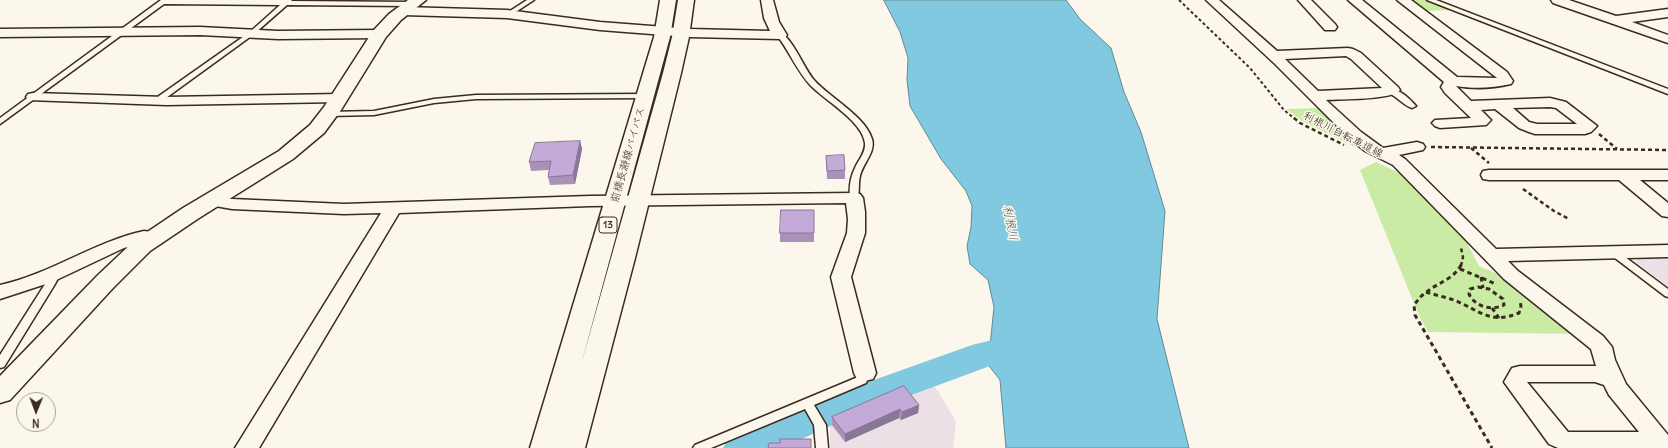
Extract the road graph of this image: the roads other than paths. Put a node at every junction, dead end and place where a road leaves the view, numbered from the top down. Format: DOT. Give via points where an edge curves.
graph roads {
  1 [pos="531,0"];
  2 [pos="668,0"];
  3 [pos="686,0"];
  4 [pos="768,0"];
  5 [pos="1212,0"];
  6 [pos="1304,0"];
  7 [pos="1354,0"];
  8 [pos="1403,0"];
  9 [pos="1430,0"];
  10 [pos="1557,0"];
  11 [pos="163,1"];
  12 [pos="288,1"];
  13 [pos="411,5"];
  14 [pos="1668,13"];
  15 [pos="509,14"];
  16 [pos="1615,20"];
  17 [pos="1330,27"];
  18 [pos="672,31"];
  19 [pos="0,33"];
  20 [pos="121,33"];
  21 [pos="252,33"];
  22 [pos="379,34"];
  23 [pos="780,35"];
  24 [pos="1668,39"];
  25 [pos="1272,55"];
  26 [pos="1452,81"];
  27 [pos="1392,91"];
  28 [pos="1668,92"];
  29 [pos="645,96"];
  30 [pos="1314,96"];
  31 [pos="33,97"];
  32 [pos="159,101"];
  33 [pos="1499,105"];
  34 [pos="334,106"];
  35 [pos="1412,106"];
  36 [pos="1469,106"];
  37 [pos="0,122"];
  38 [pos="1440,123"];
  39 [pos="1416,147"];
  40 [pos="1381,153"];
  41 [pos="1496,174"];
  42 [pos="1623,175"];
  43 [pos="1668,175"];
  44 [pos="854,198"];
  45 [pos="210,200"];
  46 [pos="615,201"];
  47 [pos="639,201"];
  48 [pos="393,208"];
  49 [pos="1668,212"];
  50 [pos="154,237"];
  51 [pos="1668,251"];
  52 [pos="1614,252"];
  53 [pos="1491,255"];
  54 [pos="51,275"];
  55 [pos="0,292"];
  56 [pos="1668,294"];
  57 [pos="0,364"];
  58 [pos="865,373"];
  59 [pos="1614,380"];
  60 [pos="0,393"];
  61 [pos="810,408"];
  62 [pos="1663,445"];
  63 [pos="247,448"];
  64 [pos="544,448"];
  65 [pos="572,448"];
  66 [pos="699,448"];
  67 [pos="822,448"];
  1 -- 15 [label="lane"];
  2 -- 18 [label="main road, 前橋長瀞線バイパス / 13"];
  3 -- 18 [label="main road, 前橋長瀞線バイパス / 13"];
  4 -- 23 [label="street" via="772,22"];
  5 -- 25 [label="street"];
  6 -- 17 [label="street"];
  7 -- 26 [label="street"];
  8 -- 26 [label="street" via="1507,80 1471,83"];
  9 -- 28 [label="lane"];
  10 -- 16 [label="street"];
  11 -- 12 [label="lane"];
  11 -- 20 [label="lane"];
  12 -- 13 [label="lane"];
  12 -- 21 [label="lane"];
  13 -- 15 [label="street"];
  13 -- 22 [label="main road"];
  14 -- 16 [label="street"];
  15 -- 18 [label="street" via="589,25"];
  16 -- 24 [label="street"];
  18 -- 23 [label="street"];
  18 -- 29 [label="main road, 前橋長瀞線バイパス / 13"];
  18 -- 47 [label="main road, 前橋長瀞線バイパス / 13"];
  19 -- 20 [label="street"];
  20 -- 21 [label="street"];
  20 -- 31 [label="lane"];
  21 -- 22 [label="street"];
  21 -- 32 [label="lane"];
  22 -- 34 [label="main road"];
  23 -- 44 [label="lane" via="793,50 813,84 853,119 868,137 868,152 859,167 853,189"];
  25 -- 27 [label="street" via="1348,52 1356,56 1392,88"];
  25 -- 30 [label="street"];
  26 -- 36 [label="street" via="1448,87"];
  27 -- 30 [label="street"];
  27 -- 35 [label="lane"];
  29 -- 34 [label="lane" via="476,97 374,113"];
  29 -- 46 [label="main road, 前橋長瀞線バイパス / 13"];
  30 -- 40 [label="street" via="1368,146"];
  31 -- 32 [label="street"];
  31 -- 37 [label="lane"];
  32 -- 34 [label="street"];
  33 -- 33 [label="street" via="1550,102 1561,105 1589,126 1585,129 1535,129 1524,125"];
  33 -- 36 [label="street"];
  34 -- 45 [label="main road" via="312,134 286,155"];
  36 -- 38 [label="street" via="1483,120 1481,122"];
  39 -- 40 [label="street"];
  40 -- 53 [label="street" via="1393,157 1404,166"];
  41 -- 42 [label="street"];
  42 -- 43 [label="street"];
  42 -- 49 [label="street"];
  44 -- 47 [label="street"];
  44 -- 58 [label="street" via="857,227 854,243 841,277"];
  45 -- 48 [label="street" via="232,204 328,209"];
  45 -- 50 [label="main road"];
  46 -- 47 [label="street"];
  46 -- 48 [label="street"];
  46 -- 64 [label="main road, 前橋長瀞線バイパス / 13"];
  47 -- 65 [label="main road, 前橋長瀞線バイパス / 13"];
  48 -- 63 [label="street"];
  50 -- 54 [label="street" via="130,240"];
  50 -- 60 [label="main road" via="116,271"];
  51 -- 52 [label="street"];
  52 -- 53 [label="street"];
  52 -- 56 [label="lane"];
  53 -- 59 [label="street" via="1511,275 1596,341 1601,347"];
  54 -- 55 [label="street"];
  54 -- 57 [label="lane" via="53,278 50,284"];
  58 -- 61 [label="lane" via="862,380"];
  59 -- 62 [label="street" via="1617,389"];
  59 -- 62 [label="street" via="1595,374 1520,374 1515,382 1557,437 1565,441"];
  61 -- 66 [label="lane"];
  61 -- 67 [label="lane" via="820,425"];
}
